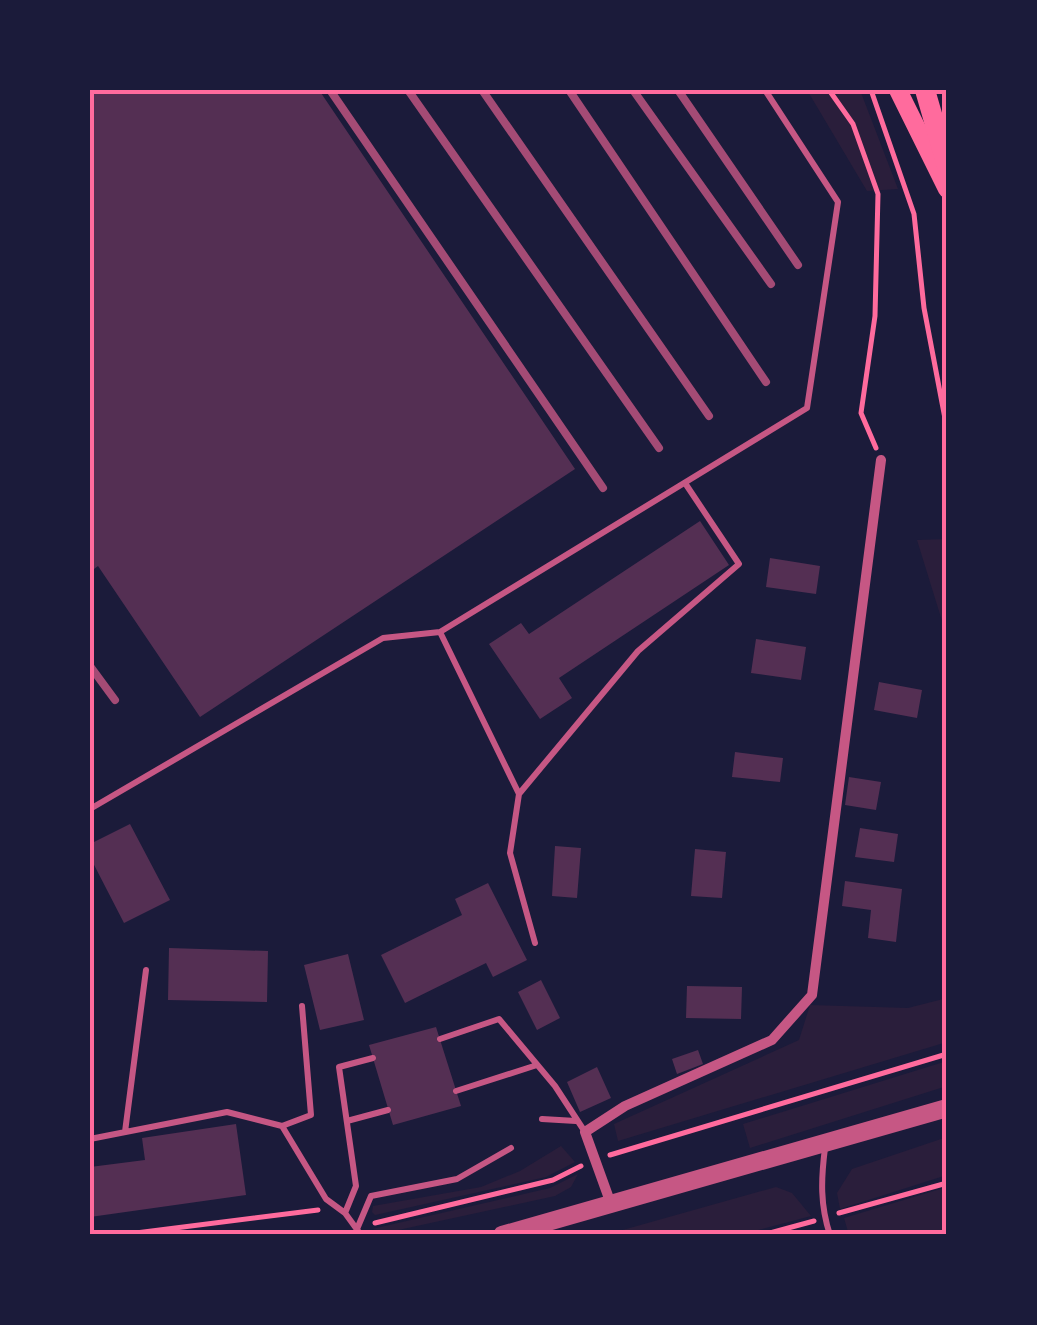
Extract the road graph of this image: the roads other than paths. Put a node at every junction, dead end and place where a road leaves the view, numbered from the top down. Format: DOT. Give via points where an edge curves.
graph roads {
  1 [pos="765,90"];
  2 [pos="898,90"];
  3 [pos="925,90"];
  4 [pos="947,166"];
  5 [pos="947,189"];
  6 [pos="881,460"];
  7 [pos="685,483"];
  8 [pos="440,632"];
  9 [pos="519,794"];
  10 [pos="90,809"];
  11 [pos="535,942"];
  12 [pos="146,970"];
  13 [pos="302,1006"];
  14 [pos="440,1039"];
  15 [pos="373,1058"];
  16 [pos="537,1065"];
  17 [pos="456,1091"];
  18 [pos="947,1108"];
  19 [pos="388,1110"];
  20 [pos="542,1118"];
  21 [pos="347,1120"];
  22 [pos="576,1122"];
  23 [pos="282,1126"];
  24 [pos="125,1132"];
  25 [pos="585,1132"];
  26 [pos="90,1139"];
  27 [pos="826,1145"];
  28 [pos="510,1148"];
  29 [pos="612,1206"];
  30 [pos="345,1213"];
  31 [pos="359,1232"];
  32 [pos="502,1235"];
  33 [pos="830,1235"];
  1 -- 7 [label="lane" via="838,202 807,408"];
  2 -- 5 [label="main road"];
  3 -- 4 [label="main road"];
  6 -- 25 [label="street" via="812,994 772,1040 624,1106"];
  7 -- 8 [label="lane"];
  7 -- 9 [label="lane" via="739,564 638,651"];
  8 -- 9 [label="lane"];
  8 -- 10 [label="lane" via="383,638"];
  9 -- 11 [label="lane" via="510,853"];
  12 -- 24 [label="lane"];
  13 -- 23 [label="lane" via="310,1115"];
  14 -- 16 [label="lane" via="499,1019"];
  15 -- 21 [label="lane" via="339,1067"];
  16 -- 17 [label="lane"];
  16 -- 22 [label="lane"];
  18 -- 27 [label="street"];
  19 -- 21 [label="lane"];
  20 -- 22 [label="lane"];
  21 -- 30 [label="lane" via="356,1186"];
  22 -- 25 [label="lane"];
  23 -- 24 [label="lane" via="227,1112"];
  23 -- 30 [label="lane" via="326,1199"];
  24 -- 26 [label="lane"];
  25 -- 29 [label="street"];
  27 -- 29 [label="street"];
  27 -- 33 [label="lane" via="820,1182"];
  28 -- 31 [label="lane" via="457,1179 371,1196"];
  29 -- 32 [label="street"];
  30 -- 31 [label="lane"];
}
